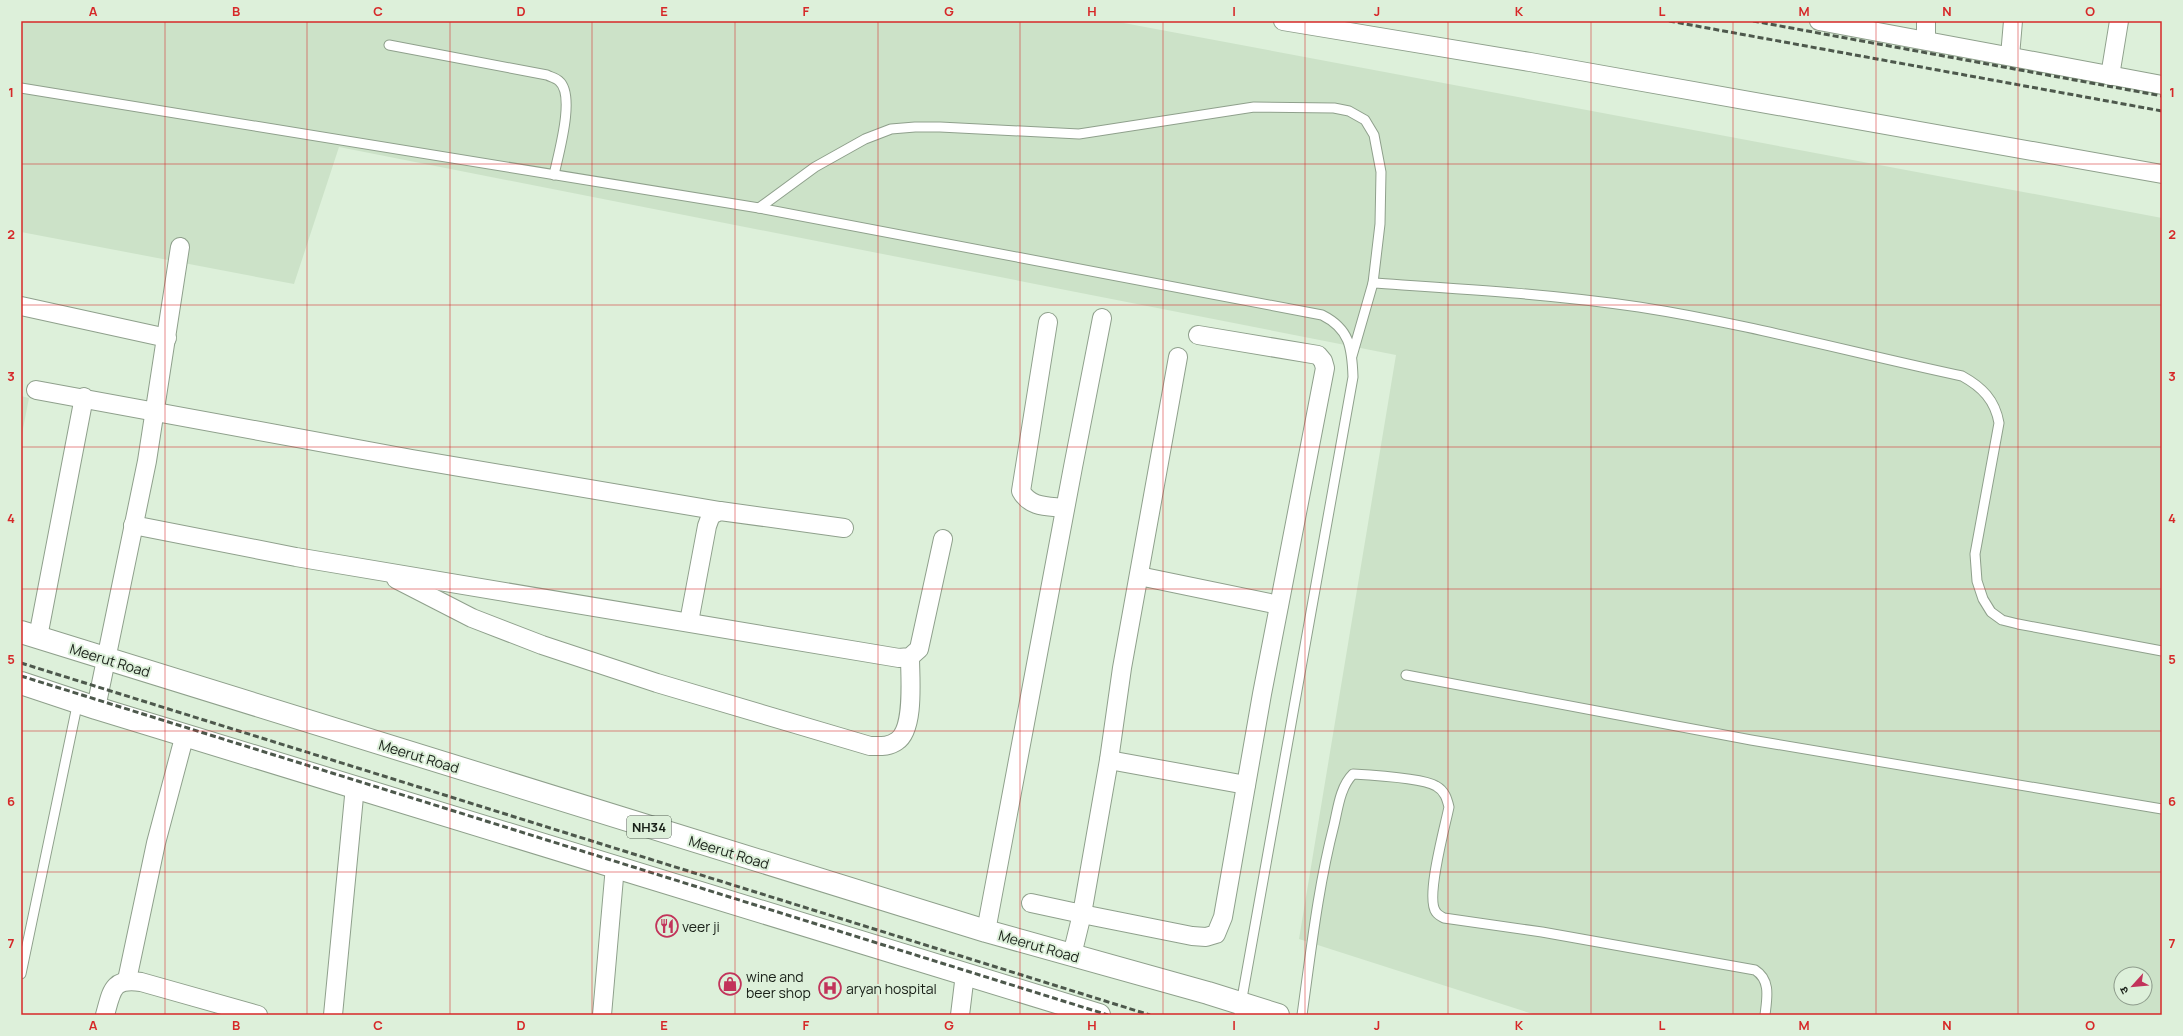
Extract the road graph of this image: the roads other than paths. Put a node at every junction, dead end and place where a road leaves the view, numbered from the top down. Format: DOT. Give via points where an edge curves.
graph roads {
  1 [pos="1283,21"];
  2 [pos="1820,21"];
  3 [pos="1926,21"];
  4 [pos="2013,21"];
  5 [pos="2119,21"];
  6 [pos="1926,40"];
  7 [pos="389,45"];
  8 [pos="2010,56"];
  9 [pos="2110,76"];
  10 [pos="2162,85"];
  11 [pos="21,88"];
  12 [pos="2162,174"];
  13 [pos="554,175"];
  14 [pos="759,208"];
  15 [pos="180,247"];
  16 [pos="1373,283"];
  17 [pos="21,306"];
  18 [pos="1102,318"];
  19 [pos="1048,322"];
  20 [pos="1198,335"];
  21 [pos="167,338"];
  22 [pos="1352,356"];
  23 [pos="1178,357"];
  24 [pos="36,390"];
  25 [pos="84,397"];
  26 [pos="155,411"];
  27 [pos="1065,508"];
  28 [pos="720,511"];
  29 [pos="134,525"];
  30 [pos="844,528"];
  31 [pos="943,539"];
  32 [pos="381,571"];
  33 [pos="1139,576"];
  34 [pos="1279,605"];
  35 [pos="689,622"];
  36 [pos="30,635"];
  37 [pos="2162,651"];
  38 [pos="910,657"];
  39 [pos="106,659"];
  40 [pos="1406,675"];
  41 [pos="21,683"];
  42 [pos="87,704"];
  43 [pos="185,734"];
  44 [pos="1109,760"];
  45 [pos="1246,785"];
  46 [pos="355,786"];
  47 [pos="2162,809"];
  48 [pos="615,866"];
  49 [pos="1031,903"];
  50 [pos="1082,914"];
  51 [pos="986,931"];
  52 [pos="1072,955"];
  53 [pos="21,974"];
  54 [pos="965,974"];
  55 [pos="127,980"];
  56 [pos="1241,1009"];
  57 [pos="105,1015"];
  58 [pos="258,1015"];
  59 [pos="333,1015"];
  60 [pos="602,1015"];
  61 [pos="960,1015"];
  62 [pos="1099,1015"];
  63 [pos="1278,1015"];
  64 [pos="1302,1015"];
  65 [pos="1765,1015"];
  1 -- 12 [label="street"];
  2 -- 6 [label="street"];
  3 -- 6 [label="street"];
  4 -- 8 [label="street"];
  5 -- 9 [label="street"];
  6 -- 8 [label="street"];
  7 -- 13 [label="lane" via="547,76 559,81 566,93 566,110"];
  8 -- 9 [label="street"];
  9 -- 10 [label="street"];
  11 -- 13 [label="lane"];
  13 -- 14 [label="lane"];
  14 -- 16 [label="lane" via="815,167 865,139 891,129 934,127 1079,134 1254,107 1334,108 1349,111 1365,120 1374,135 1381,172 1380,224"];
  14 -- 22 [label="lane" via="1322,315 1336,322 1345,333"];
  15 -- 21 [label="street"];
  16 -- 22 [label="lane"];
  16 -- 37 [label="lane" via="1505,292 1638,307 1744,326 1962,376 1988,395 1997,409 1999,423 1975,554 1977,581 1991,612 2002,620 2018,624"];
  17 -- 21 [label="street"];
  18 -- 27 [label="street"];
  19 -- 27 [label="street" via="1020,491 1026,500 1036,505"];
  20 -- 34 [label="street" via="1309,353 1318,355 1323,361 1325,377"];
  21 -- 26 [label="street"];
  22 -- 56 [label="lane" via="1351,393"];
  23 -- 33 [label="street"];
  24 -- 25 [label="street"];
  25 -- 26 [label="street"];
  25 -- 36 [label="street"];
  26 -- 28 [label="street" via="412,459"];
  26 -- 29 [label="street"];
  27 -- 51 [label="street"];
  28 -- 30 [label="street"];
  28 -- 35 [label="street" via="711,515 707,526"];
  29 -- 32 [label="street"];
  29 -- 39 [label="street"];
  31 -- 38 [label="street" via="919,649"];
  32 -- 35 [label="street"];
  32 -- 38 [label="street" via="472,618 542,645 656,683 870,746 886,746 898,740 906,729"];
  33 -- 34 [label="street"];
  33 -- 44 [label="street"];
  34 -- 45 [label="street"];
  35 -- 38 [label="street" via="866,654"];
  36 -- 39 [label="highway, Meerut Road / NH34"];
  39 -- 42 [label="street"];
  39 -- 51 [label="highway, Meerut Road / NH34"];
  40 -- 47 [label="lane" via="1751,740"];
  41 -- 42 [label="highway"];
  42 -- 43 [label="highway"];
  42 -- 53 [label="lane"];
  43 -- 46 [label="highway"];
  43 -- 55 [label="street" via="156,843"];
  44 -- 45 [label="street"];
  44 -- 50 [label="street"];
  45 -- 50 [label="street" via="1223,917 1216,934 1206,937 1192,936"];
  46 -- 48 [label="highway"];
  46 -- 59 [label="street"];
  48 -- 54 [label="highway"];
  48 -- 60 [label="street"];
  49 -- 50 [label="street"];
  50 -- 52 [label="street"];
  51 -- 52 [label="highway, Meerut Road / NH34"];
  52 -- 56 [label="highway, Meerut Road / NH34"];
  54 -- 61 [label="street"];
  54 -- 62 [label="highway"];
  55 -- 57 [label="street" via="119,982 111,991"];
  55 -- 58 [label="street"];
  56 -- 63 [label="highway, Meerut Road / NH34"];
  64 -- 65 [label="lane" via="1324,864 1341,796 1346,781 1353,774 1421,782 1436,786 1446,795 1449,807 1433,884 1436,912 1444,918 1542,932 1755,970 1762,975 1767,986"];
}
